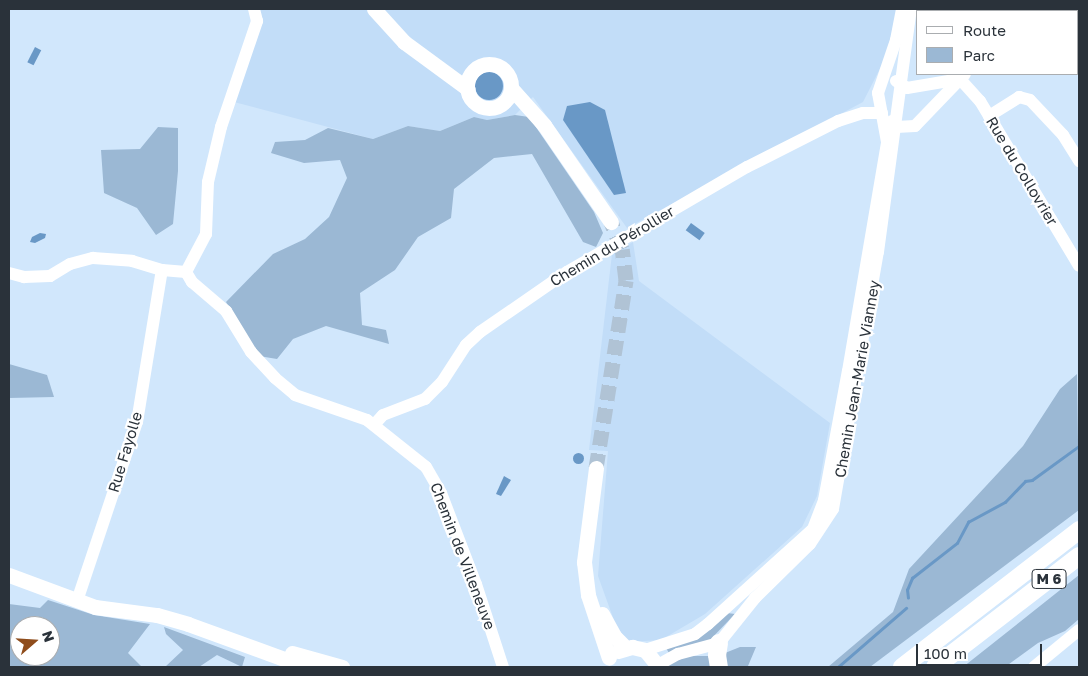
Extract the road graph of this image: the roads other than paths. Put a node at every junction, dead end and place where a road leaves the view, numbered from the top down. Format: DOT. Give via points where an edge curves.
graph roads {
  1 [pos="254,9"];
  2 [pos="374,9"];
  3 [pos="384,9"];
  4 [pos="902,9"];
  5 [pos="911,9"];
  6 [pos="1079,44"];
  7 [pos="1078,49"];
  8 [pos="473,71"];
  9 [pos="885,74"];
  10 [pos="963,76"];
  11 [pos="900,84"];
  12 [pos="510,88"];
  13 [pos="468,89"];
  14 [pos="503,102"];
  15 [pos="530,110"];
  16 [pos="882,113"];
  17 [pos="989,116"];
  18 [pos="896,127"];
  19 [pos="1079,161"];
  20 [pos="611,222"];
  21 [pos="1079,266"];
  22 [pos="162,270"];
  23 [pos="186,272"];
  24 [pos="9,273"];
  25 [pos="374,425"];
  26 [pos="834,437"];
  27 [pos="843,456"];
  28 [pos="596,468"];
  29 [pos="590,516"];
  30 [pos="1079,530"];
  31 [pos="1079,556"];
  32 [pos="9,576"];
  33 [pos="1003,588"];
  34 [pos="77,602"];
  35 [pos="1019,602"];
  36 [pos="201,628"];
  37 [pos="1079,630"];
  38 [pos="719,643"];
  39 [pos="626,648"];
  40 [pos="645,650"];
  41 [pos="607,663"];
  42 [pos="659,666"];
  43 [pos="306,667"];
  44 [pos="342,667"];
  45 [pos="503,667"];
  46 [pos="719,667"];
  47 [pos="887,667"];
  48 [pos="902,667"];
  49 [pos="935,667"];
  50 [pos="953,667"];
  51 [pos="1034,667"];
  1 -- 23 [label="street" via="257,22 220,128 208,182 206,234"];
  2 -- 13 [label="main road" via="404,42"];
  3 -- 8 [label="main road" via="425,51 451,66"];
  4 -- 9 [label="street, Chemin Jean-Marie Vianney"];
  5 -- 11 [label="street, Chemin Jean-Marie Vianney"];
  6 -- 7 [label="street"];
  8 -- 12 [label="main road" via="485,65 498,66 507,74"];
  8 -- 13 [label="main road"];
  9 -- 11 [label="street"];
  9 -- 16 [label="street, Chemin Jean-Marie Vianney" via="878,93"];
  10 -- 11 [label="street" via="907,88"];
  10 -- 17 [label="street, Rue du Collovrier"];
  10 -- 18 [label="street" via="915,126"];
  11 -- 18 [label="street, Chemin Jean-Marie Vianney"];
  12 -- 14 [label="main road"];
  12 -- 15 [label="main road"];
  13 -- 14 [label="main road" via="471,99 480,106 492,108"];
  14 -- 15 [label="main road"];
  15 -- 20 [label="main road"];
  16 -- 18 [label="street"];
  16 -- 25 [label="street, Chemin du Pérollier" via="863,113 838,121 645,224 567,272 480,332 458,355 435,391 414,405 382,415"];
  16 -- 26 [label="street, Chemin Jean-Marie Vianney" via="887,142"];
  17 -- 19 [label="street" via="1019,97 1030,100 1063,135"];
  17 -- 21 [label="street, Rue du Collovrier"];
  18 -- 27 [label="street, Chemin Jean-Marie Vianney"];
  22 -- 23 [label="street"];
  22 -- 24 [label="street" via="132,261 93,258 70,264 50,276 24,277"];
  22 -- 34 [label="street, Rue Fayolle" via="136,422"];
  23 -- 25 [label="street, Chemin de Villeneuve" via="192,282 226,310 251,352 274,378 295,395"];
  25 -- 45 [label="street, Chemin de Villeneuve" via="417,458 434,479 476,584"];
  26 -- 27 [label="street"];
  26 -- 40 [label="street, Chemin Jean-Marie Vianney" via="824,500 810,534 695,634"];
  27 -- 38 [label="street, Chemin Jean-Marie Vianney" via="836,499 822,530 755,598"];
  28 -- 29 [label="main road"];
  29 -- 39 [label="main road" via="595,591 606,622"];
  29 -- 41 [label="main road" via="585,579"];
  30 -- 33 [label="highway, M 6"];
  31 -- 35 [label="highway, M 6"];
  32 -- 34 [label="main road"];
  33 -- 47 [label="highway" via="970,606"];
  33 -- 48 [label="highway, M 6"];
  34 -- 36 [label="main road" via="158,615"];
  35 -- 49 [label="highway, M 6"];
  35 -- 50 [label="highway" via="1006,623"];
  36 -- 43 [label="main road" via="265,655"];
  36 -- 44 [label="main road"];
  37 -- 51 [label="street"];
  38 -- 42 [label="street" via="678,654"];
  38 -- 46 [label="highway"];
  39 -- 40 [label="main road"];
  39 -- 41 [label="main road"];
  40 -- 42 [label="main road"];
}
